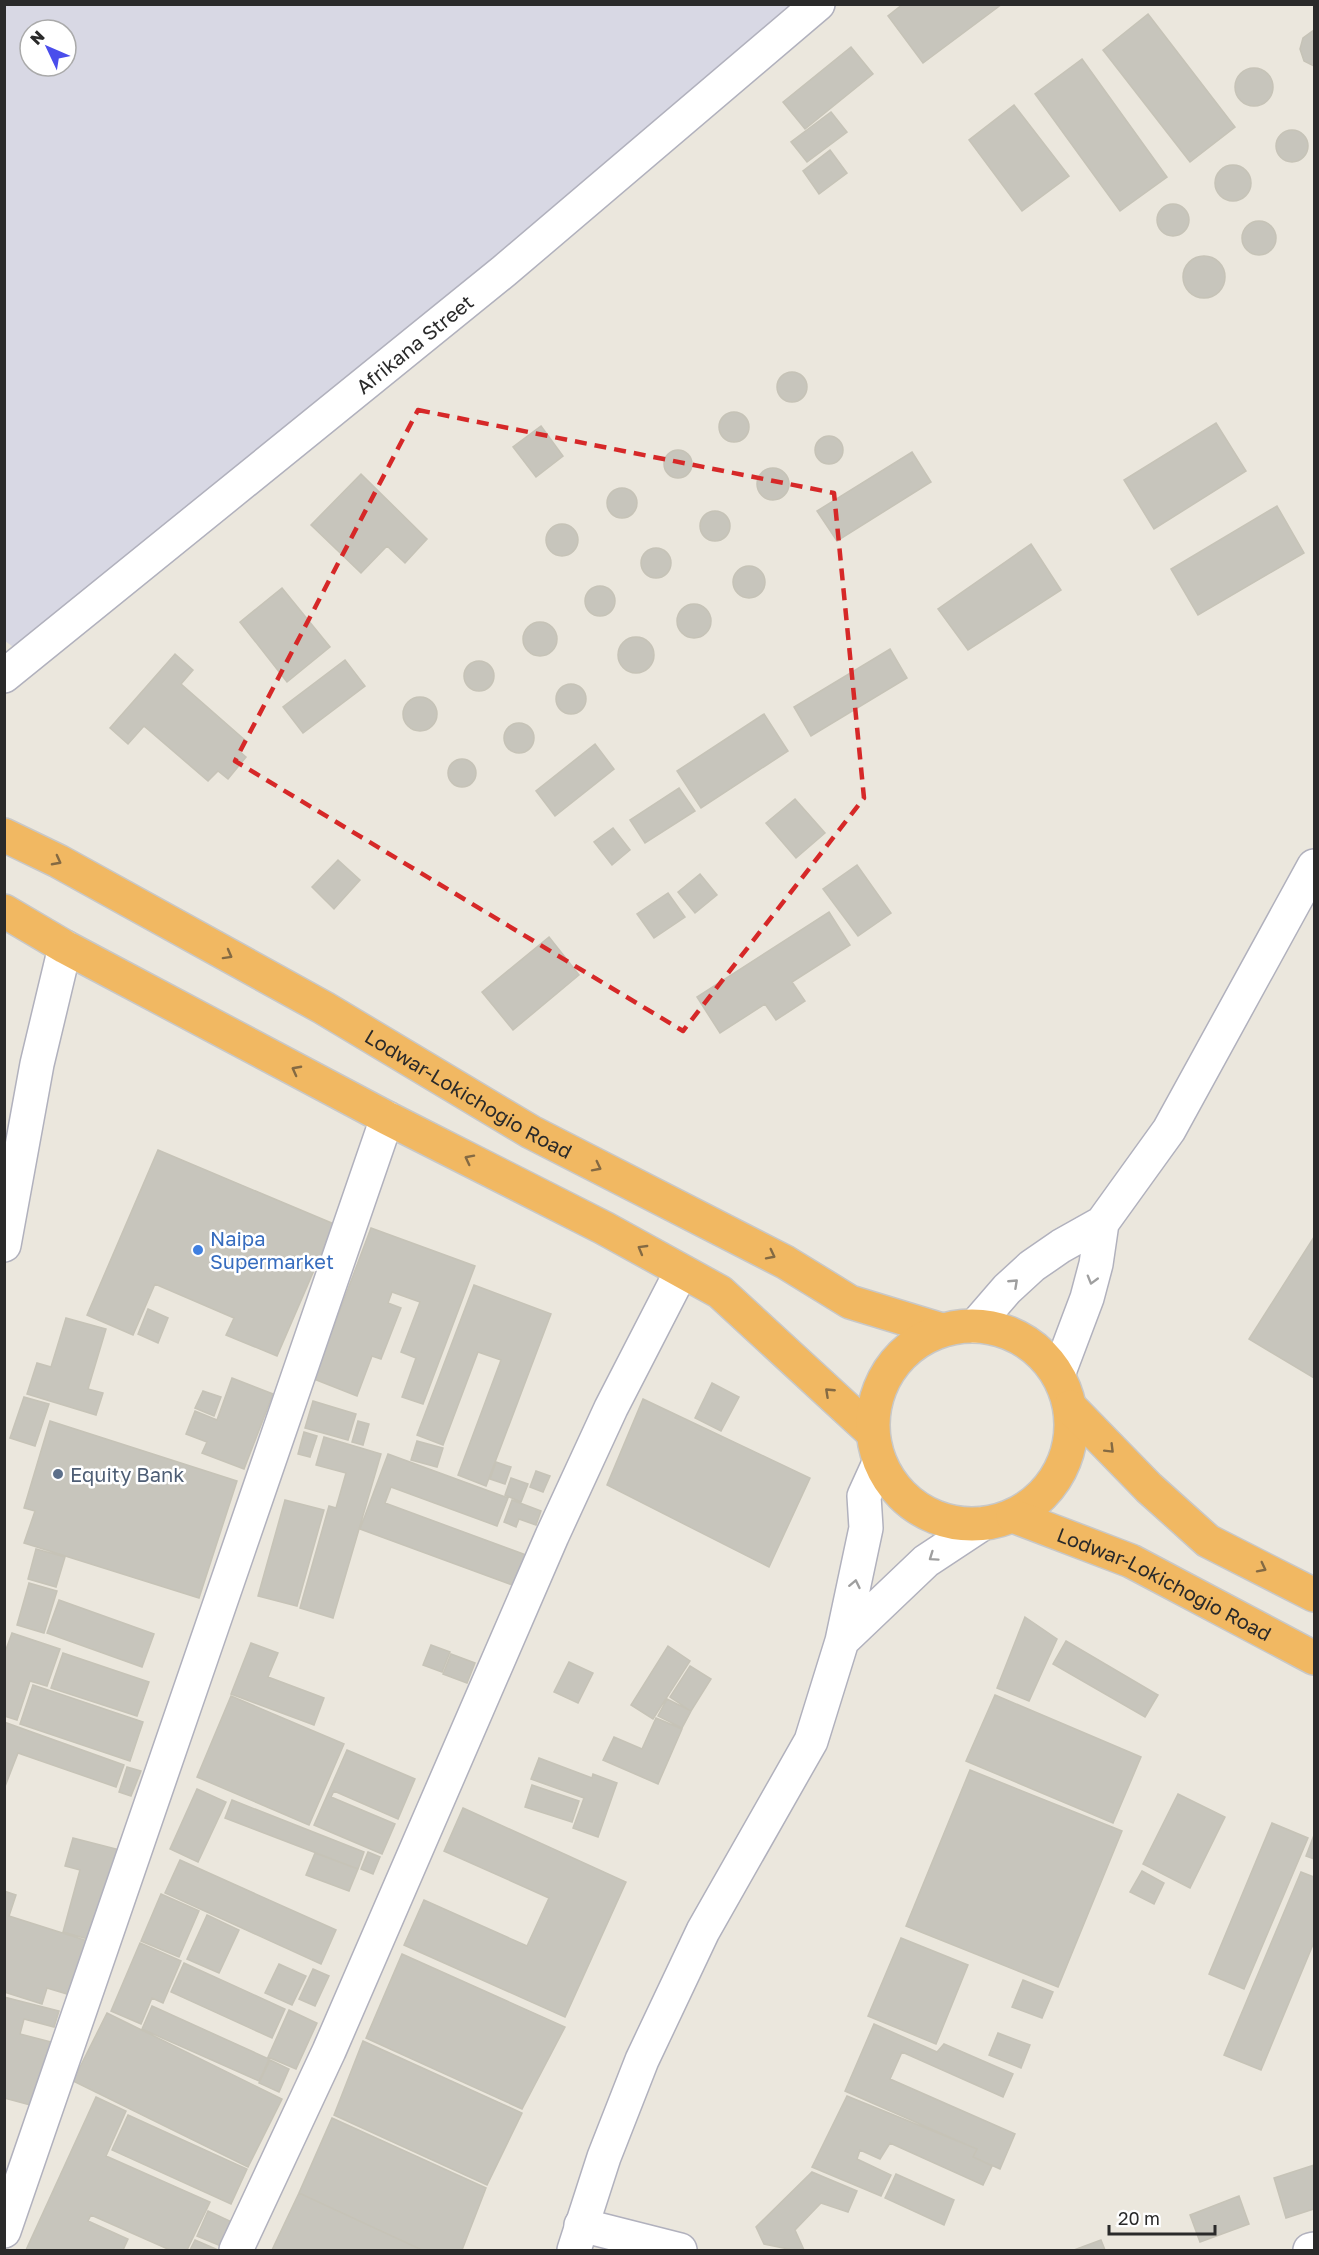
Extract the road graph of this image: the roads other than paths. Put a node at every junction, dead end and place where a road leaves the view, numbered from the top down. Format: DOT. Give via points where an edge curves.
graph roads {
  1 [pos="819,4"];
  2 [pos="4,676"];
  3 [pos="4,835"];
  4 [pos="1314,866"];
  5 [pos="4,911"];
  6 [pos="65,947"];
  7 [pos="387,1118"];
  8 [pos="1102,1223"];
  9 [pos="4,1245"];
  10 [pos="681,1272"];
  11 [pos="975,1326"];
  12 [pos="942,1330"];
  13 [pos="1058,1375"];
  14 [pos="1070,1407"];
  15 [pos="875,1447"];
  16 [pos="1013,1516"];
  17 [pos="982,1524"];
  18 [pos="1314,1595"];
  19 [pos="843,1641"];
  20 [pos="1314,1658"];
  21 [pos="4,2231"];
  22 [pos="578,2238"];
  23 [pos="236,2250"];
  24 [pos="680,2250"];
  1 -- 2 [label="street, Afrikana Street" via="504,271"];
  3 -- 12 [label="highway, Lodwar-Lokichogio Road, one-way" via="324,1008 531,1132 785,1262 850,1302"];
  4 -- 8 [label="street" via="1169,1131"];
  5 -- 6 [label="highway"];
  7 -- 6 [label="highway, one-way"];
  6 -- 9 [label="street" via="37,1064"];
  10 -- 7 [label="highway, one-way" via="604,1227"];
  7 -- 21 [label="street"];
  11 -- 8 [label="street, one-way" via="1032,1266"];
  8 -- 13 [label="street, one-way" via="1087,1298"];
  15 -- 10 [label="highway, one-way" via="720,1292"];
  10 -- 23 [label="street" via="611,1408 552,1536 329,2051"];
  11 -- 12 [label="highway"];
  11 -- 13 [label="highway" via="1008,1332 1037,1349"];
  12 -- 15 [label="highway" via="912,1346 889,1370 875,1399"];
  13 -- 14 [label="highway"];
  14 -- 16 [label="highway" via="1070,1441 1059,1472 1039,1498"];
  14 -- 18 [label="highway, one-way" via="1149,1488 1208,1541"];
  15 -- 17 [label="highway" via="896,1490 920,1511 950,1522"];
  19 -- 15 [label="street, one-way" via="866,1528 864,1496"];
  16 -- 17 [label="highway"];
  16 -- 20 [label="highway, Lodwar-Lokichogio Road" via="1131,1561"];
  17 -- 19 [label="street, one-way" via="926,1561"];
  19 -- 22 [label="street" via="811,1741 703,1931 638,2070"];
  22 -- 24 [label="street"];
}
